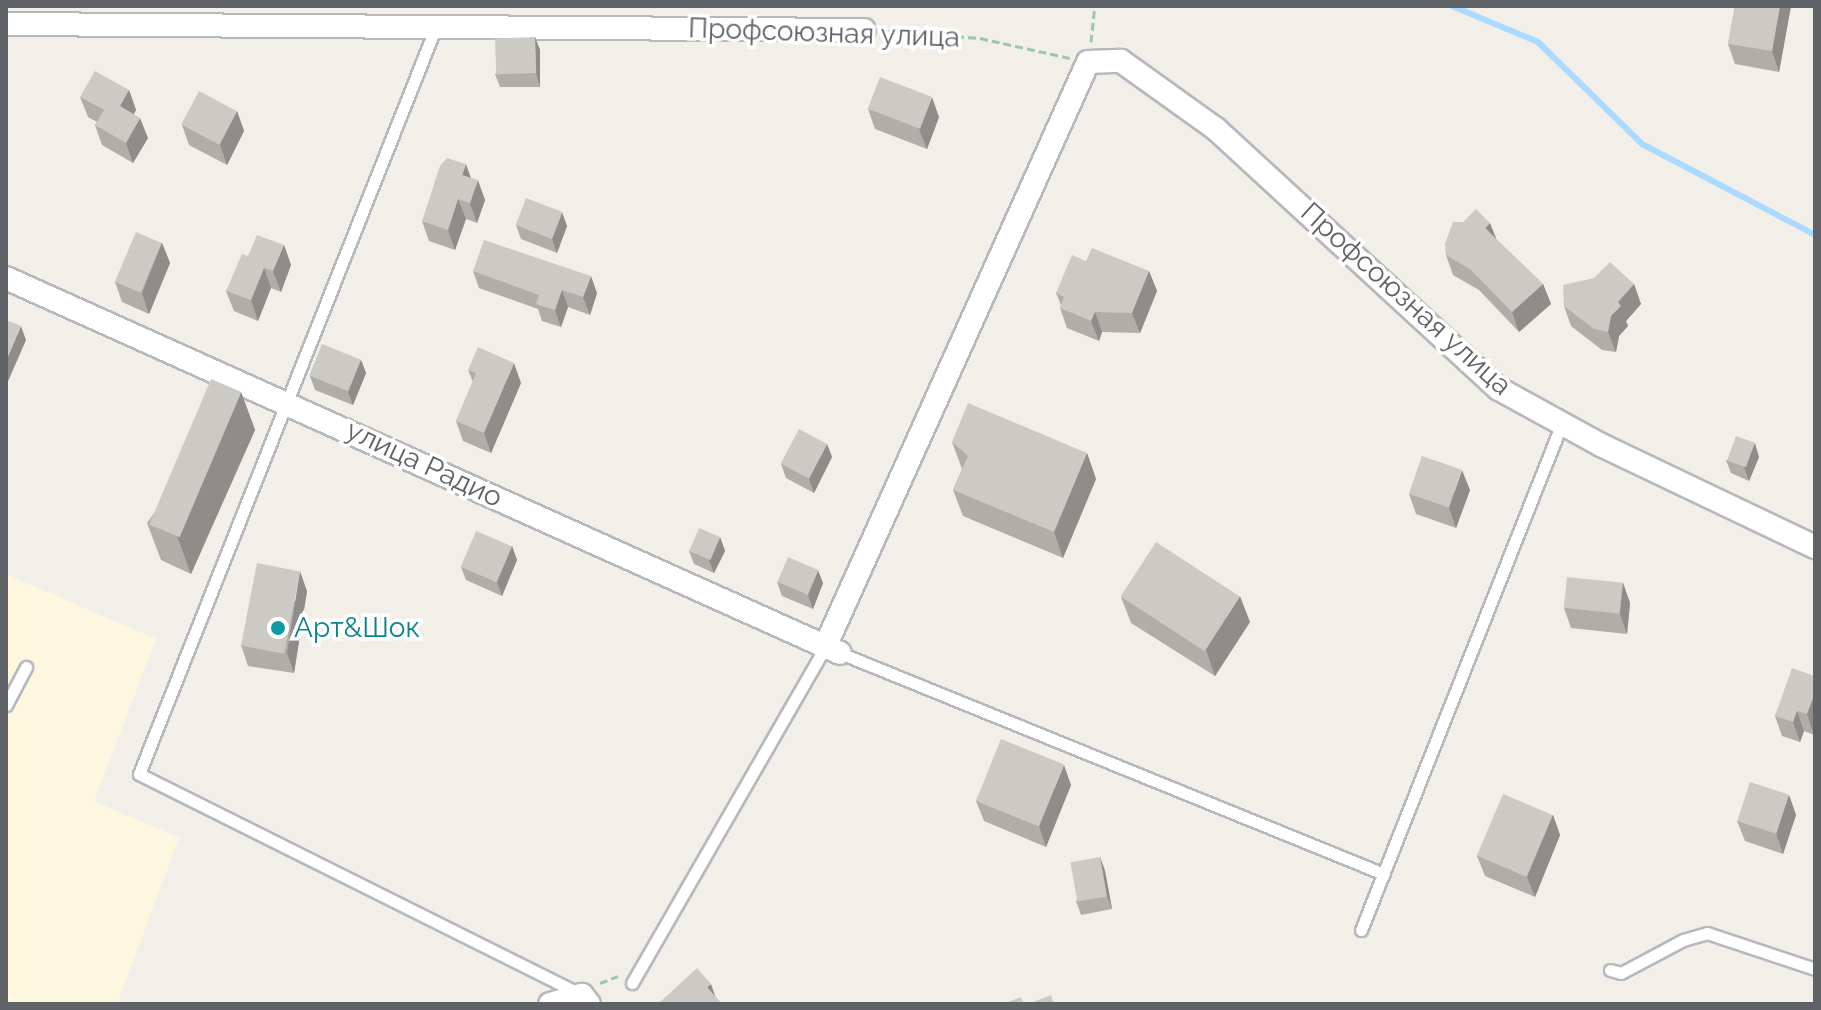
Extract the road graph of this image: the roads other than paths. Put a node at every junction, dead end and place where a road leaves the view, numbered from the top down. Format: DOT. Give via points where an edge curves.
graph roads {
  1 [pos="438,23"];
  2 [pos="6,24"];
  3 [pos="864,30"];
  4 [pos="6,278"];
  5 [pos="289,402"];
  6 [pos="1562,423"];
  7 [pos="1815,547"];
  8 [pos="833,650"];
  9 [pos="26,667"];
  10 [pos="6,705"];
  11 [pos="1384,874"];
  12 [pos="1361,930"];
  13 [pos="1815,969"];
  14 [pos="1610,970"];
  15 [pos="632,983"];
  16 [pos="585,999"];
  17 [pos="550,1004"];
  1 -- 2 [label="street, Профсоюзная улица"];
  1 -- 3 [label="street, Профсоюзная улица"];
  1 -- 5 [label="lane"];
  4 -- 5 [label="street, улица Радио"];
  5 -- 8 [label="street, улица Радио"];
  5 -- 16 [label="lane" via="139,774"];
  6 -- 7 [label="street, Профсоюзная улица"];
  6 -- 8 [label="street, Профсоюзная улица" via="1499,389 1216,129 1121,61 1088,62"];
  6 -- 11 [label="lane"];
  8 -- 11 [label="lane"];
  8 -- 15 [label="lane"];
  9 -- 10 [label="lane"];
  11 -- 12 [label="lane"];
  13 -- 14 [label="lane" via="1707,933 1621,973"];
  16 -- 17 [label="street"];
}
